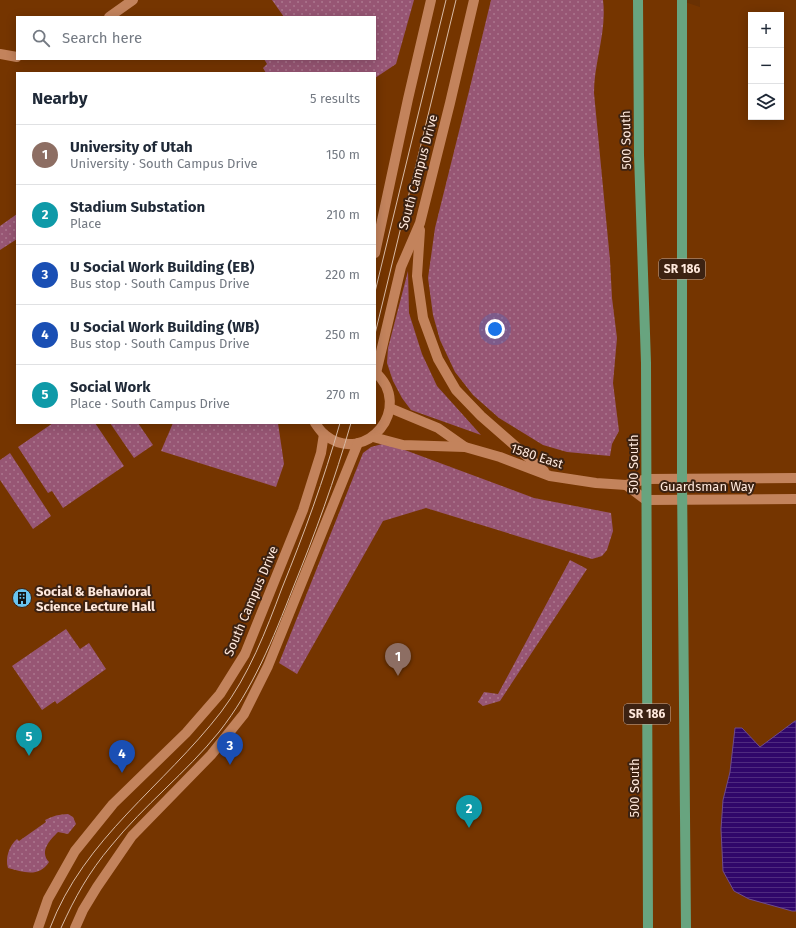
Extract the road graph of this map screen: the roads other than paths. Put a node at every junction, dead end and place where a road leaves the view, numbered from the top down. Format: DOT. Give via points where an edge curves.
graph roads {
  1 [pos="133,0"];
  2 [pos="431,0"];
  3 [pos="474,0"];
  4 [pos="638,0"];
  5 [pos="682,0"];
  6 [pos="110,16"];
  7 [pos="0,54"];
  8 [pos="16,57"];
  9 [pos="420,223"];
  10 [pos="376,248"];
  11 [pos="376,373"];
  12 [pos="390,408"];
  13 [pos="316,424"];
  14 [pos="324,434"];
  15 [pos="373,436"];
  16 [pos="358,443"];
  17 [pos="465,447"];
  18 [pos="550,476"];
  19 [pos="796,478"];
  20 [pos="646,479"];
  21 [pos="682,479"];
  22 [pos="626,485"];
  23 [pos="796,499"];
  24 [pos="646,500"];
  25 [pos="682,500"];
  26 [pos="38,928"];
  27 [pos="75,928"];
  28 [pos="648,928"];
  29 [pos="686,928"];
  1 -- 6 [label="street"];
  2 -- 10 [label="street, South Campus Drive"];
  3 -- 9 [label="street, South Campus Drive"];
  4 -- 20 [label="main road, 500 South / SR 186"];
  5 -- 21 [label="main road, SR 186"];
  7 -- 8 [label="street"];
  9 -- 11 [label="street, South Campus Drive" via="401,266"];
  9 -- 18 [label="street" via="417,276 423,318 438,359 456,390 481,416"];
  11 -- 12 [label="street" via="385,383"];
  12 -- 15 [label="street" via="382,429"];
  12 -- 17 [label="street, 1580 East" via="438,428"];
  13 -- 14 [label="street"];
  14 -- 16 [label="street" via="345,444"];
  14 -- 26 [label="street, South Campus Drive" via="321,453 303,510 245,654 220,694 186,733 113,804 76,851 48,899"];
  15 -- 16 [label="street"];
  15 -- 17 [label="street, 1580 East" via="403,445"];
  16 -- 27 [label="street" via="268,666 244,714 211,755 132,836 97,887"];
  17 -- 18 [label="street, 1580 East"];
  18 -- 22 [label="street, 1580 East"];
  19 -- 21 [label="street, Guardsman Way"];
  20 -- 21 [label="street, Guardsman Way"];
  20 -- 22 [label="street, Guardsman Way"];
  20 -- 24 [label="main road, 500 South / SR 186"];
  21 -- 25 [label="main road, SR 186"];
  22 -- 24 [label="street, Guardsman Way"];
  23 -- 25 [label="street, Guardsman Way"];
  24 -- 25 [label="street, Guardsman Way"];
  24 -- 28 [label="main road, 500 South / SR 186"];
  25 -- 29 [label="main road, SR 186"];
}
